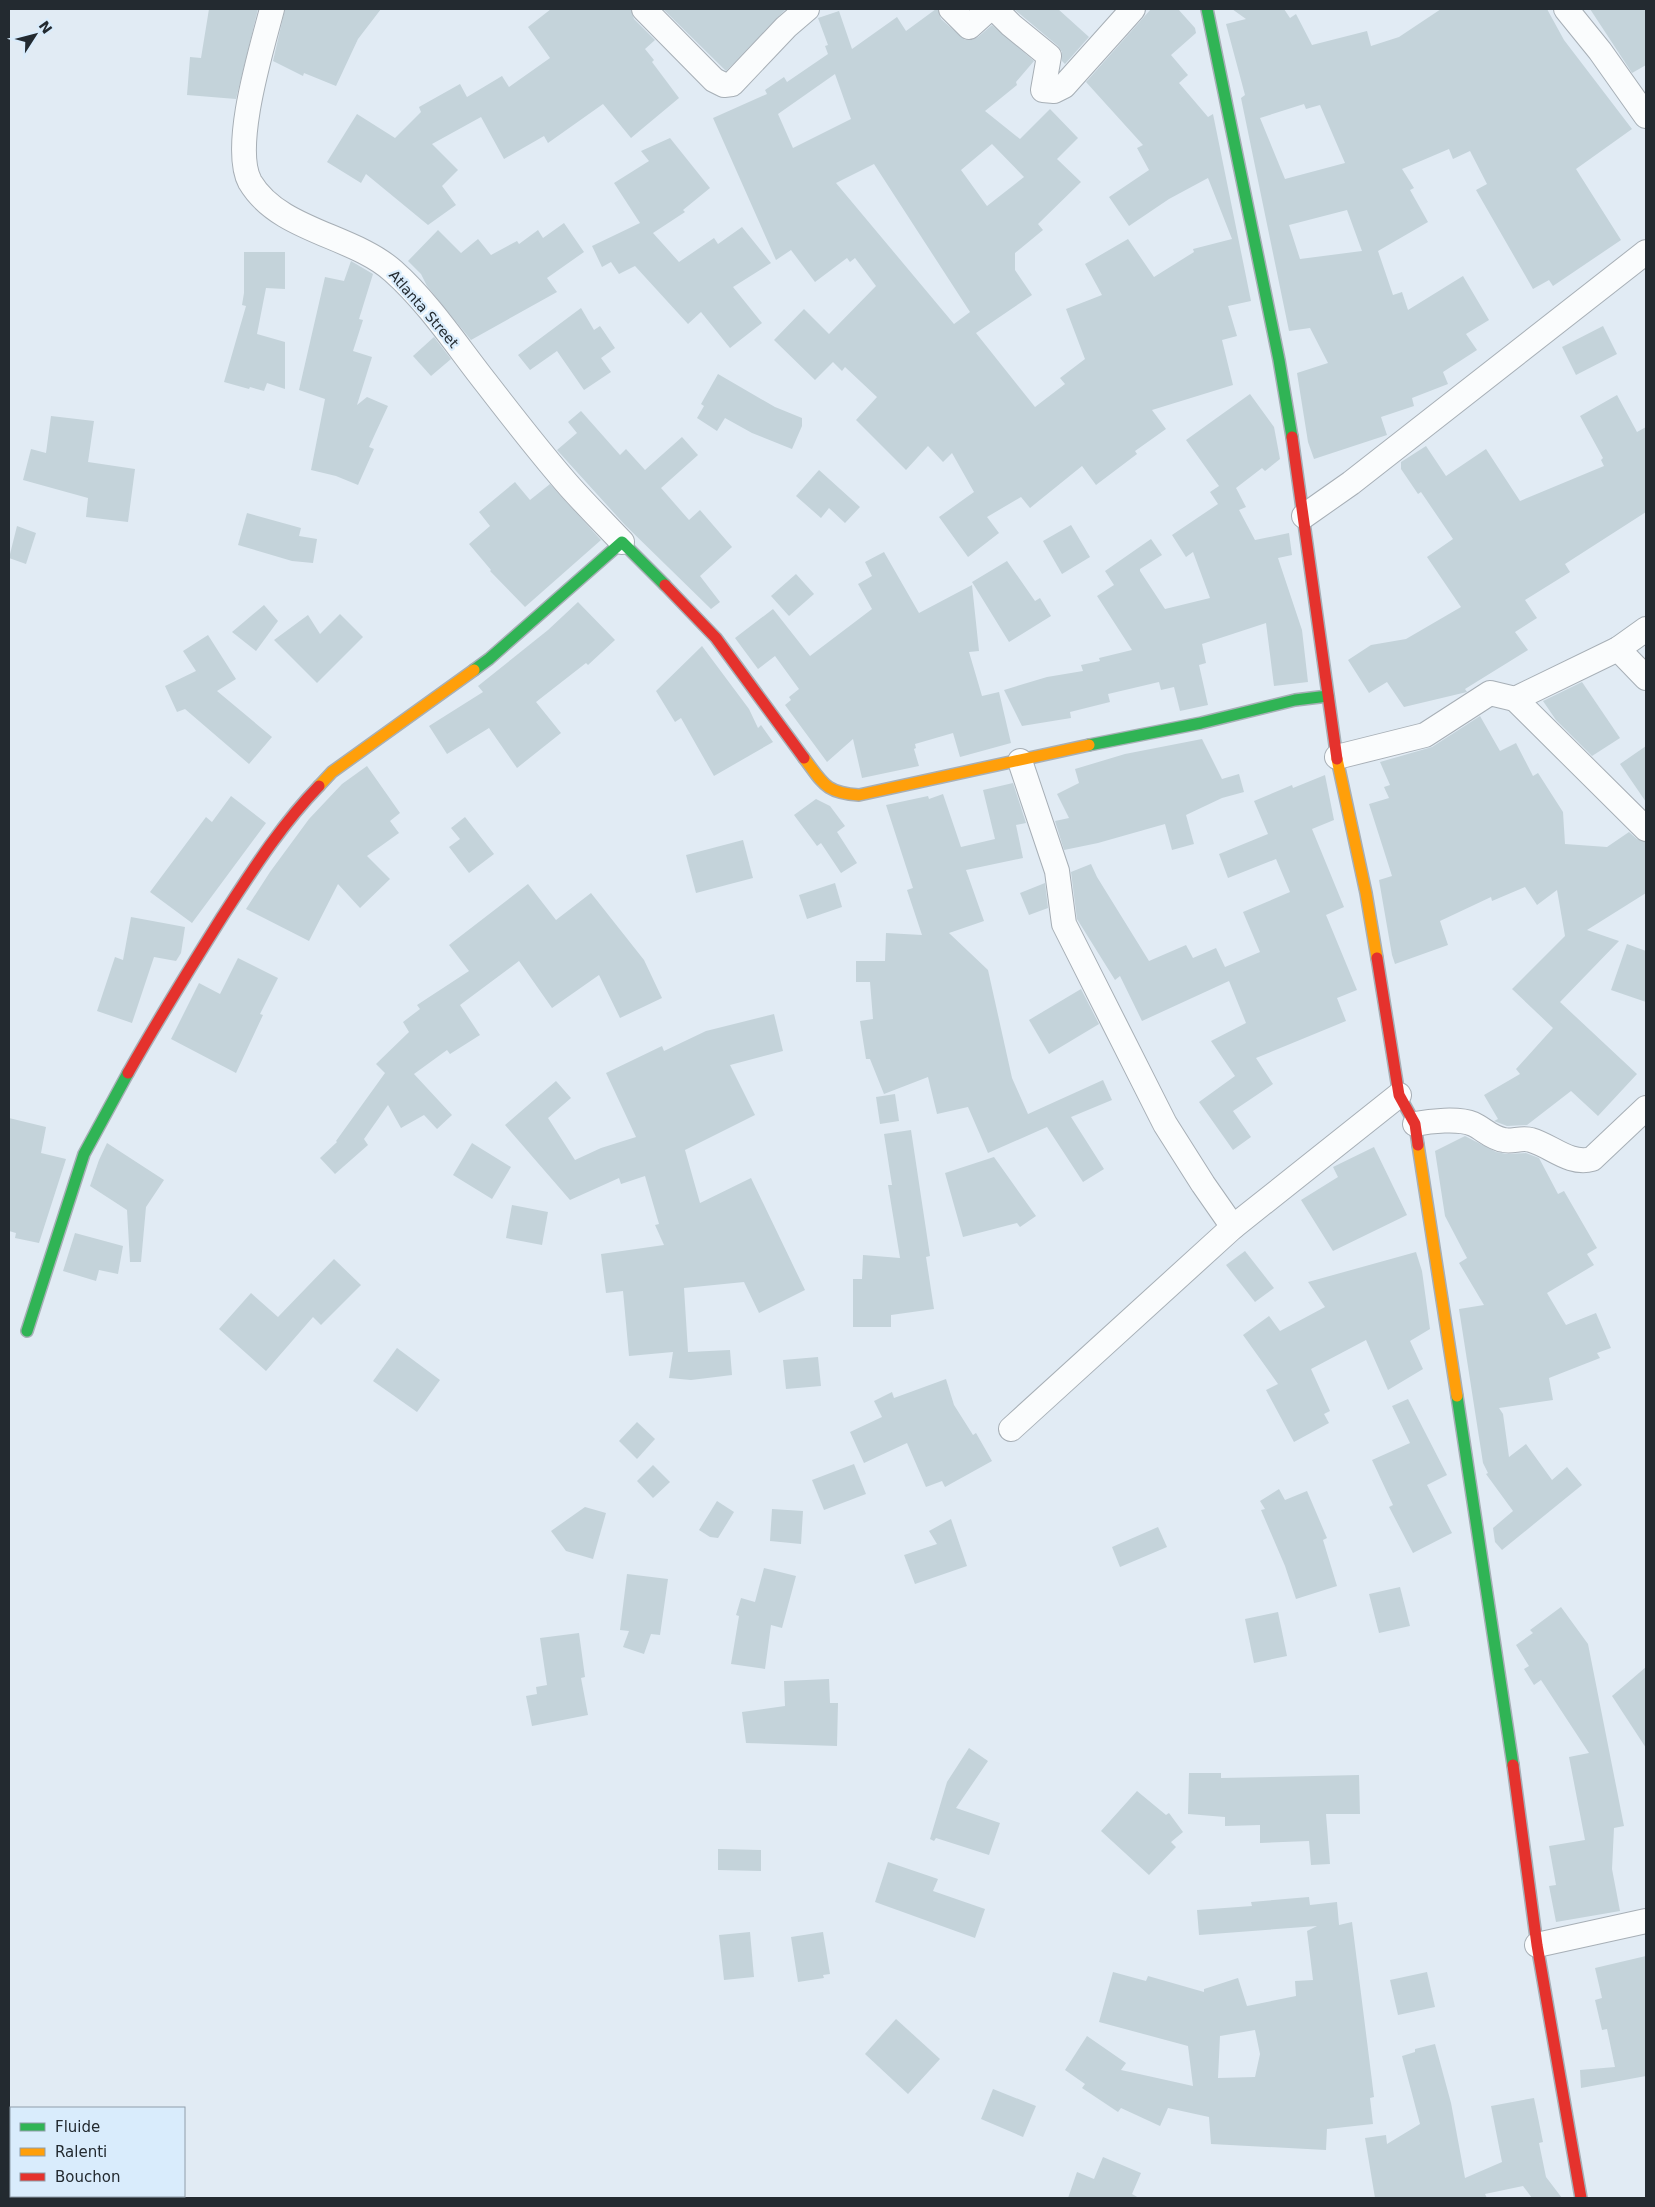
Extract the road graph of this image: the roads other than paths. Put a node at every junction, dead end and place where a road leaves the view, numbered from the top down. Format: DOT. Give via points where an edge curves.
graph roads {
  1 [pos="272,9"];
  2 [pos="644,9"];
  3 [pos="806,9"];
  4 [pos="952,9"];
  5 [pos="989,9"];
  6 [pos="995,9"];
  7 [pos="1133,9"];
  8 [pos="1207,9"];
  9 [pos="1566,9"];
  10 [pos="1646,116"];
  11 [pos="1646,252"];
  12 [pos="1304,516"];
  13 [pos="622,542"];
  14 [pos="1646,629"];
  15 [pos="1618,649"];
  16 [pos="1646,678"];
  17 [pos="1328,696"];
  18 [pos="1515,699"];
  19 [pos="1337,758"];
  20 [pos="1020,761"];
  21 [pos="1646,829"];
  22 [pos="1399,1095"];
  23 [pos="1646,1108"];
  24 [pos="1415,1124"];
  25 [pos="1233,1227"];
  26 [pos="27,1331"];
  27 [pos="1011,1429"];
  28 [pos="1646,1922"];
  29 [pos="1537,1945"];
  30 [pos="1581,2198"];
  1 -- 13 [label="street, Atlanta Street" via="246,116 243,151 250,182 269,205 303,225 366,253 392,271 429,310 570,487"];
  2 -- 3 [label="street" via="714,80 724,84 732,84"];
  4 -- 5 [label="street" via="969,27"];
  6 -- 7 [label="street" via="1049,56 1043,90 1054,91 1064,86"];
  8 -- 12 [label="street" via="1279,360"];
  9 -- 10 [label="street"];
  11 -- 12 [label="street" via="1352,483"];
  12 -- 17 [label="street"];
  13 -- 20 [label="street" via="716,638 825,786 841,794 859,795"];
  13 -- 26 [label="street" via="489,659 332,772 297,809 256,863 179,985 84,1154"];
  14 -- 15 [label="street"];
  15 -- 16 [label="street"];
  15 -- 18 [label="street"];
  17 -- 19 [label="street"];
  17 -- 20 [label="street" via="1295,700"];
  18 -- 19 [label="street" via="1490,693 1425,735"];
  18 -- 21 [label="street"];
  19 -- 22 [label="street" via="1366,892"];
  20 -- 25 [label="street" via="1057,871 1064,924 1165,1124"];
  22 -- 24 [label="street"];
  22 -- 25 [label="street"];
  23 -- 24 [label="street" via="1592,1159 1583,1161 1572,1160 1529,1139 1506,1141 1495,1138 1471,1123"];
  24 -- 29 [label="street" via="1522,1824"];
  25 -- 27 [label="street"];
  28 -- 29 [label="street"];
  29 -- 30 [label="street"];
}
